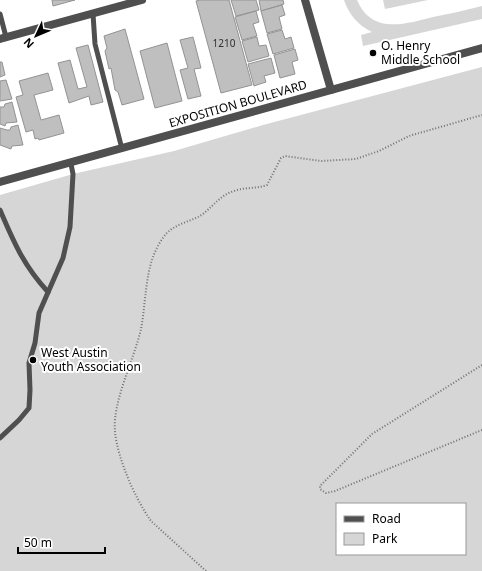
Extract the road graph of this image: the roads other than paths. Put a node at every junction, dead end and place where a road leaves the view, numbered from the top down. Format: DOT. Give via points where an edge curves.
graph roads {
  1 [pos="142,0"];
  2 [pos="305,0"];
  3 [pos="0,14"];
  4 [pos="93,14"];
  5 [pos="3,38"];
  6 [pos="482,48"];
  7 [pos="331,90"];
  8 [pos="122,149"];
  9 [pos="71,164"];
  10 [pos="0,182"];
  11 [pos="0,210"];
  12 [pos="48,292"];
  13 [pos="0,438"];
  1 -- 4 [label="street"];
  2 -- 7 [label="street"];
  3 -- 5 [label="lane"];
  4 -- 5 [label="street"];
  4 -- 8 [label="lane" via="94,44"];
  6 -- 7 [label="street, EXPOSITION BOULEVARD"];
  7 -- 8 [label="street, EXPOSITION BOULEVARD"];
  8 -- 9 [label="street, EXPOSITION BOULEVARD"];
  9 -- 10 [label="street, EXPOSITION BOULEVARD"];
  9 -- 12 [label="lane" via="73,174 70,227 63,258"];
  11 -- 12 [label="lane" via="19,254"];
  12 -- 13 [label="lane" via="40,313 29,363 29,408"];
}
